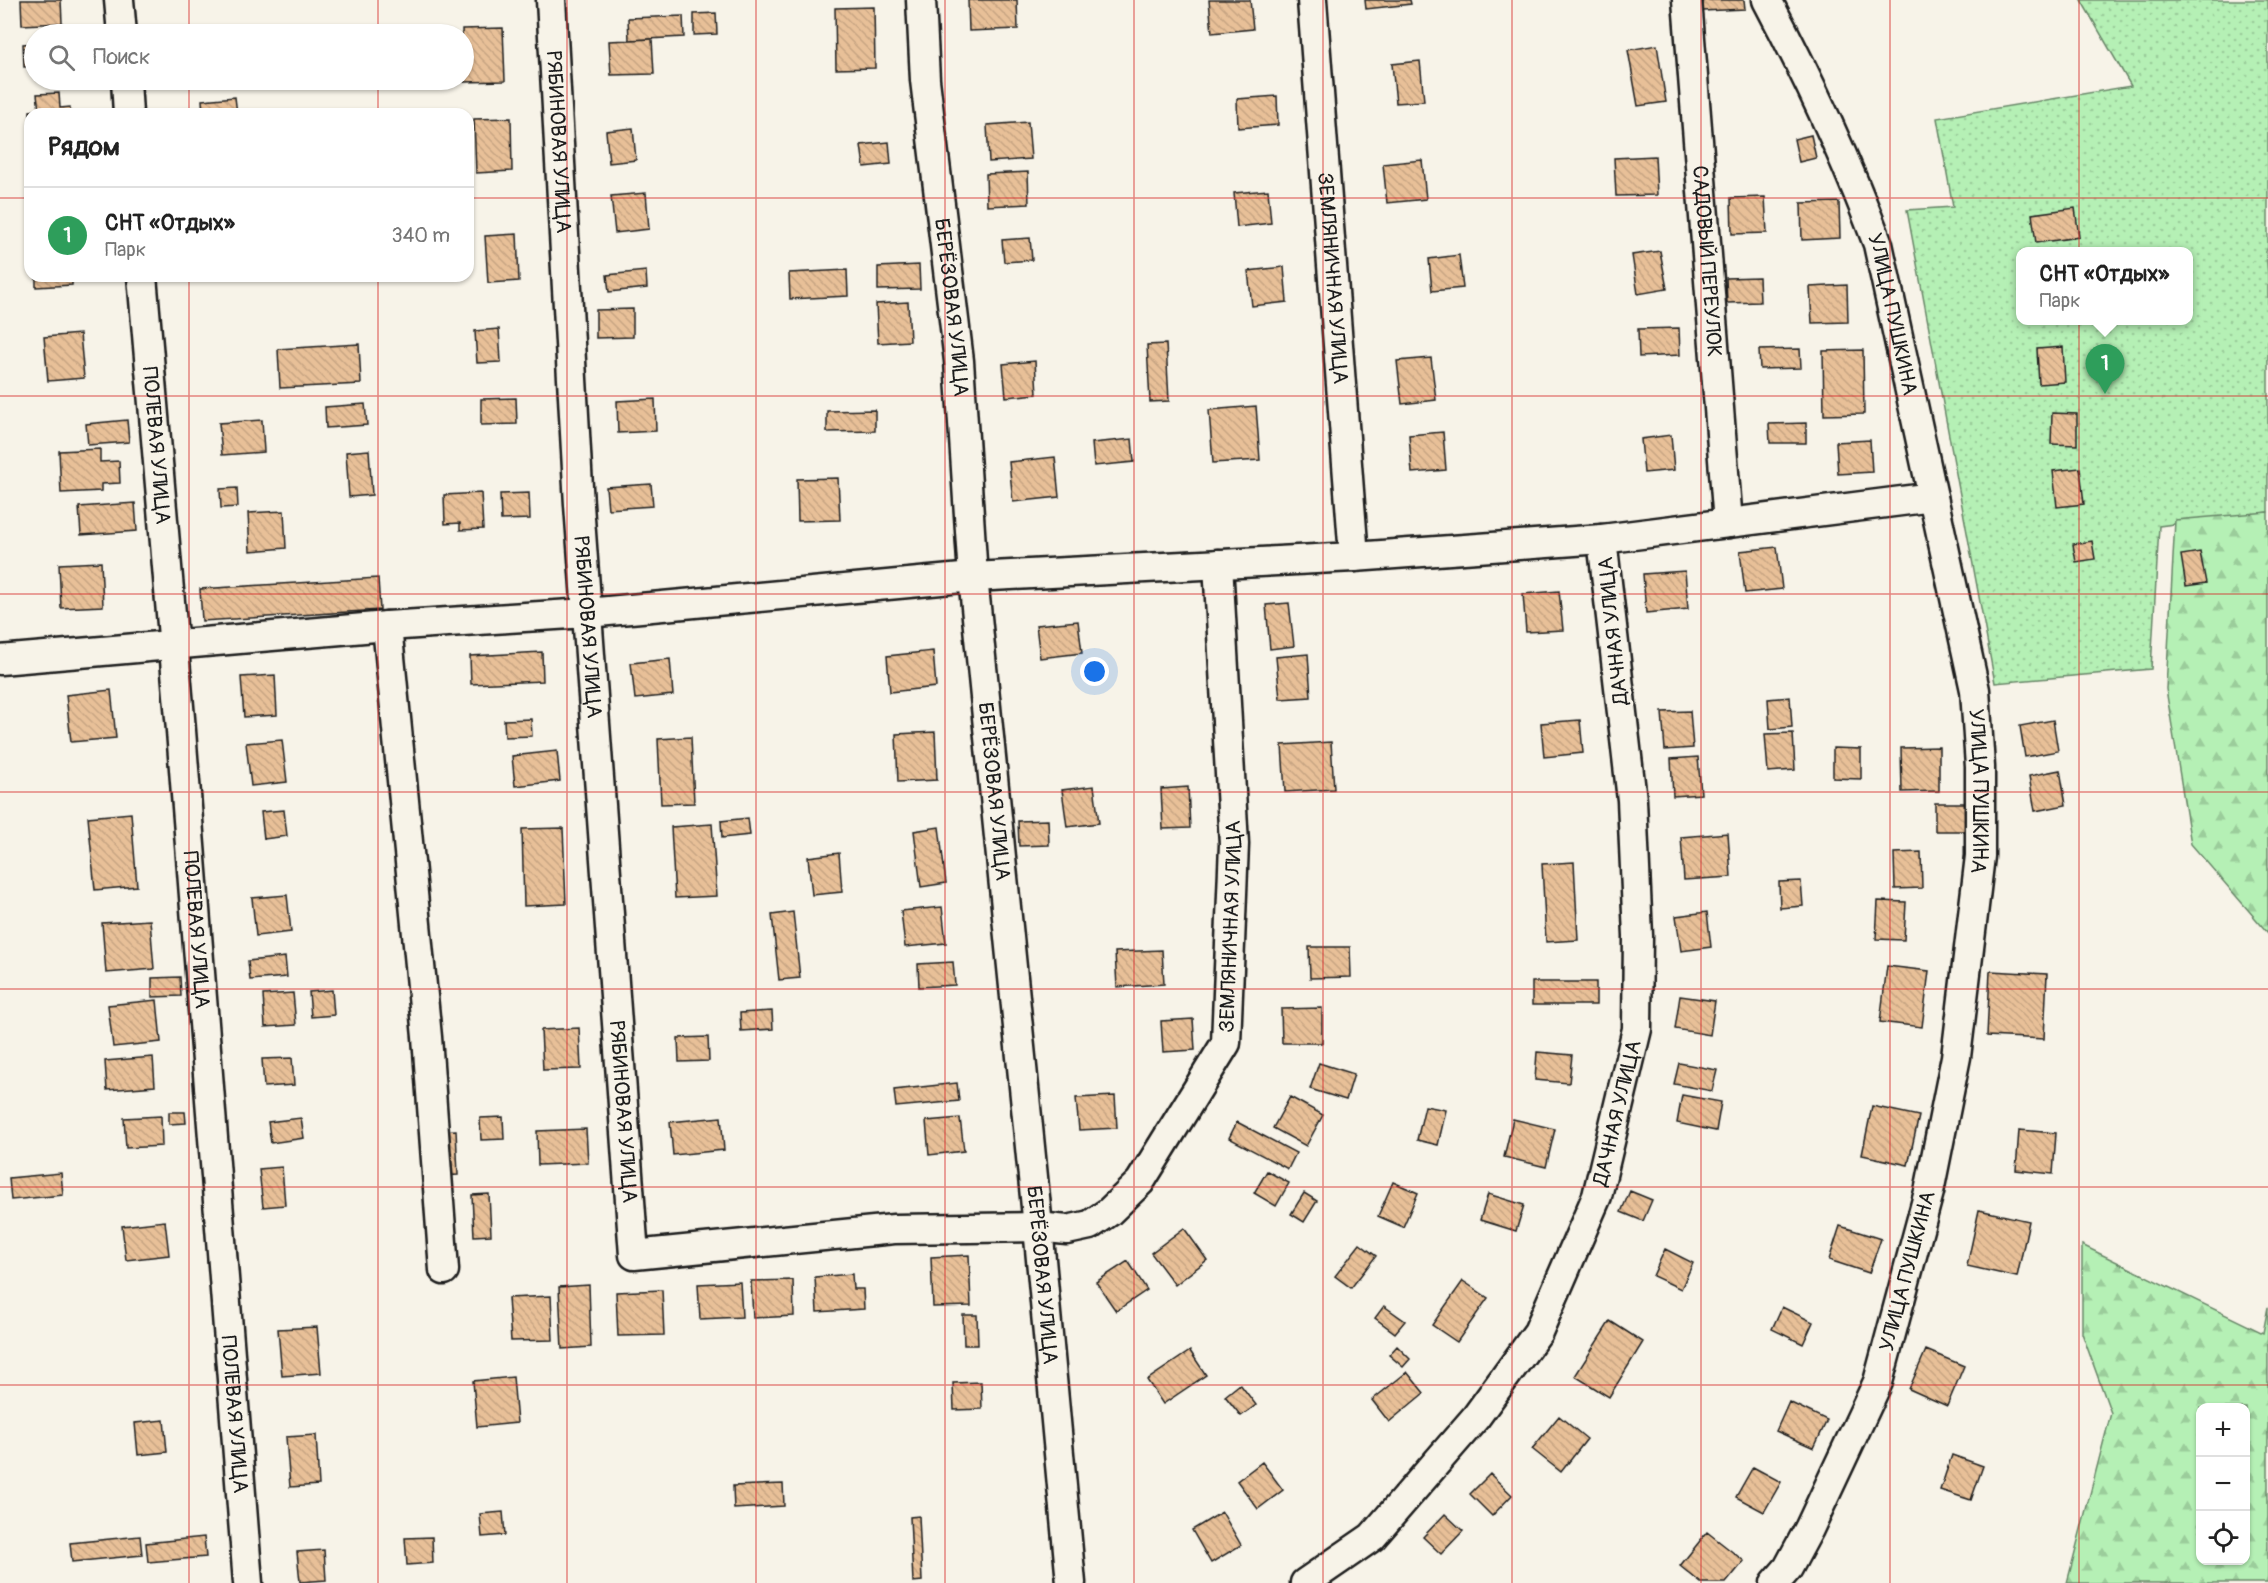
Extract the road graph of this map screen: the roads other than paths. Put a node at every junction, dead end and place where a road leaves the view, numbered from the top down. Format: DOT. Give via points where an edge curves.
graph roads {
  1 [pos="119,0"];
  2 [pos="551,0"];
  3 [pos="921,0"];
  4 [pos="1312,0"];
  5 [pos="1687,0"];
  6 [pos="1767,0"];
  7 [pos="121,24"];
  8 [pos="127,90"];
  9 [pos="128,108"];
  10 [pos="142,282"];
  11 [pos="1933,497"];
  12 [pos="1728,523"];
  13 [pos="1602,539"];
  14 [pos="1354,556"];
  15 [pos="1218,564"];
  16 [pos="972,577"];
  17 [pos="586,613"];
  18 [pos="387,626"];
  19 [pos="172,645"];
  20 [pos="0,660"];
  21 [pos="1038,1227"];
  22 [pos="634,1255"];
  23 [pos="444,1270"];
  24 [pos="248,1583"];
  25 [pos="1071,1583"];
  26 [pos="1305,1583"];
  27 [pos="1775,1583"];
  1 -- 7 [label="street"];
  2 -- 17 [label="street, РЯБИНОВАЯ УЛИЦА"];
  3 -- 16 [label="street, БЕРЁЗОВАЯ УЛИЦА" via="924,80 959,361"];
  4 -- 14 [label="street, ЗЕМЛЯНИЧНАЯ УЛИЦА"];
  5 -- 12 [label="street, САДОВЫЙ ПЕРЕУЛОК"];
  6 -- 11 [label="street, УЛИЦА ПУШКИНА" via="1802,66 1878,244"];
  8 -- 9 [label="street"];
  10 -- 19 [label="street, ПОЛЕВАЯ УЛИЦА"];
  11 -- 12 [label="street"];
  11 -- 27 [label="street, УЛИЦА ПУШКИНА" via="1975,690 1980,767 1980,856 1956,1057 1929,1192 1878,1382 1809,1529 1788,1568"];
  12 -- 13 [label="street"];
  13 -- 14 [label="street"];
  13 -- 26 [label="street, ДАЧНАЯ УЛИЦА" via="1632,800 1638,936 1637,1029 1597,1196 1538,1332 1476,1417 1372,1537"];
  14 -- 15 [label="street"];
  15 -- 16 [label="street"];
  15 -- 21 [label="street, ЗЕМЛЯНИЧНАЯ УЛИЦА" via="1234,844 1226,1043 1128,1196 1090,1224 1067,1230"];
  16 -- 17 [label="street"];
  16 -- 21 [label="street, БЕРЁЗОВАЯ УЛИЦА"];
  17 -- 18 [label="street"];
  17 -- 22 [label="street, РЯБИНОВАЯ УЛИЦА"];
  18 -- 19 [label="street"];
  18 -- 23 [label="street" via="427,1036"];
  19 -- 20 [label="street"];
  19 -- 24 [label="street, ПОЛЕВАЯ УЛИЦА"];
  21 -- 22 [label="street, ЗЕМЛЯНИЧНАЯ УЛИЦА" via="894,1229"];
  21 -- 25 [label="street, БЕРЁЗОВАЯ УЛИЦА"];
}
